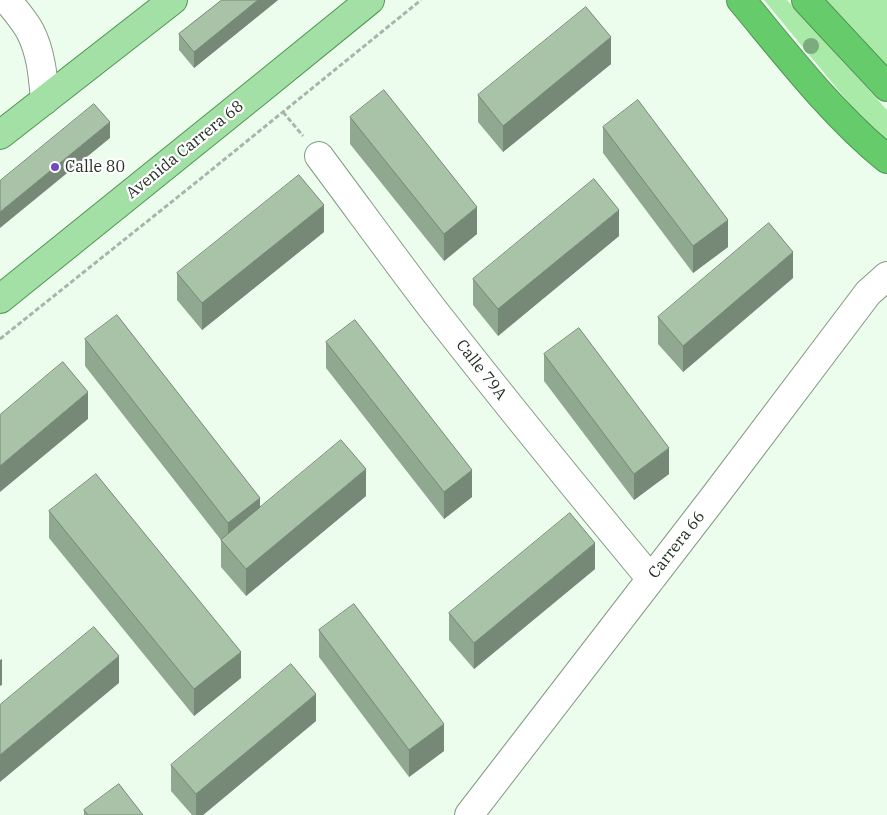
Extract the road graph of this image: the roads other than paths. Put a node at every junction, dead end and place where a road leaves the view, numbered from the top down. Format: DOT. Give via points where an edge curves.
graph roads {
  1 [pos="7,0"];
  2 [pos="173,0"];
  3 [pos="370,0"];
  4 [pos="741,0"];
  5 [pos="806,0"];
  6 [pos="887,87"];
  7 [pos="45,100"];
  8 [pos="0,135"];
  9 [pos="319,156"];
  10 [pos="887,159"];
  11 [pos="887,276"];
  12 [pos="0,299"];
  13 [pos="651,579"];
  14 [pos="469,815"];
  1 -- 7 [label="street" via="30,31 38,49"];
  2 -- 7 [label="main road"];
  3 -- 12 [label="main road, Avenida Carrera 68"];
  4 -- 10 [label="highway" via="827,103"];
  5 -- 6 [label="highway"];
  7 -- 8 [label="main road"];
  9 -- 13 [label="street, Calle 79A" via="464,349"];
  11 -- 13 [label="street, Carrera 66" via="868,293"];
  13 -- 14 [label="street, Carrera 66"];
}
